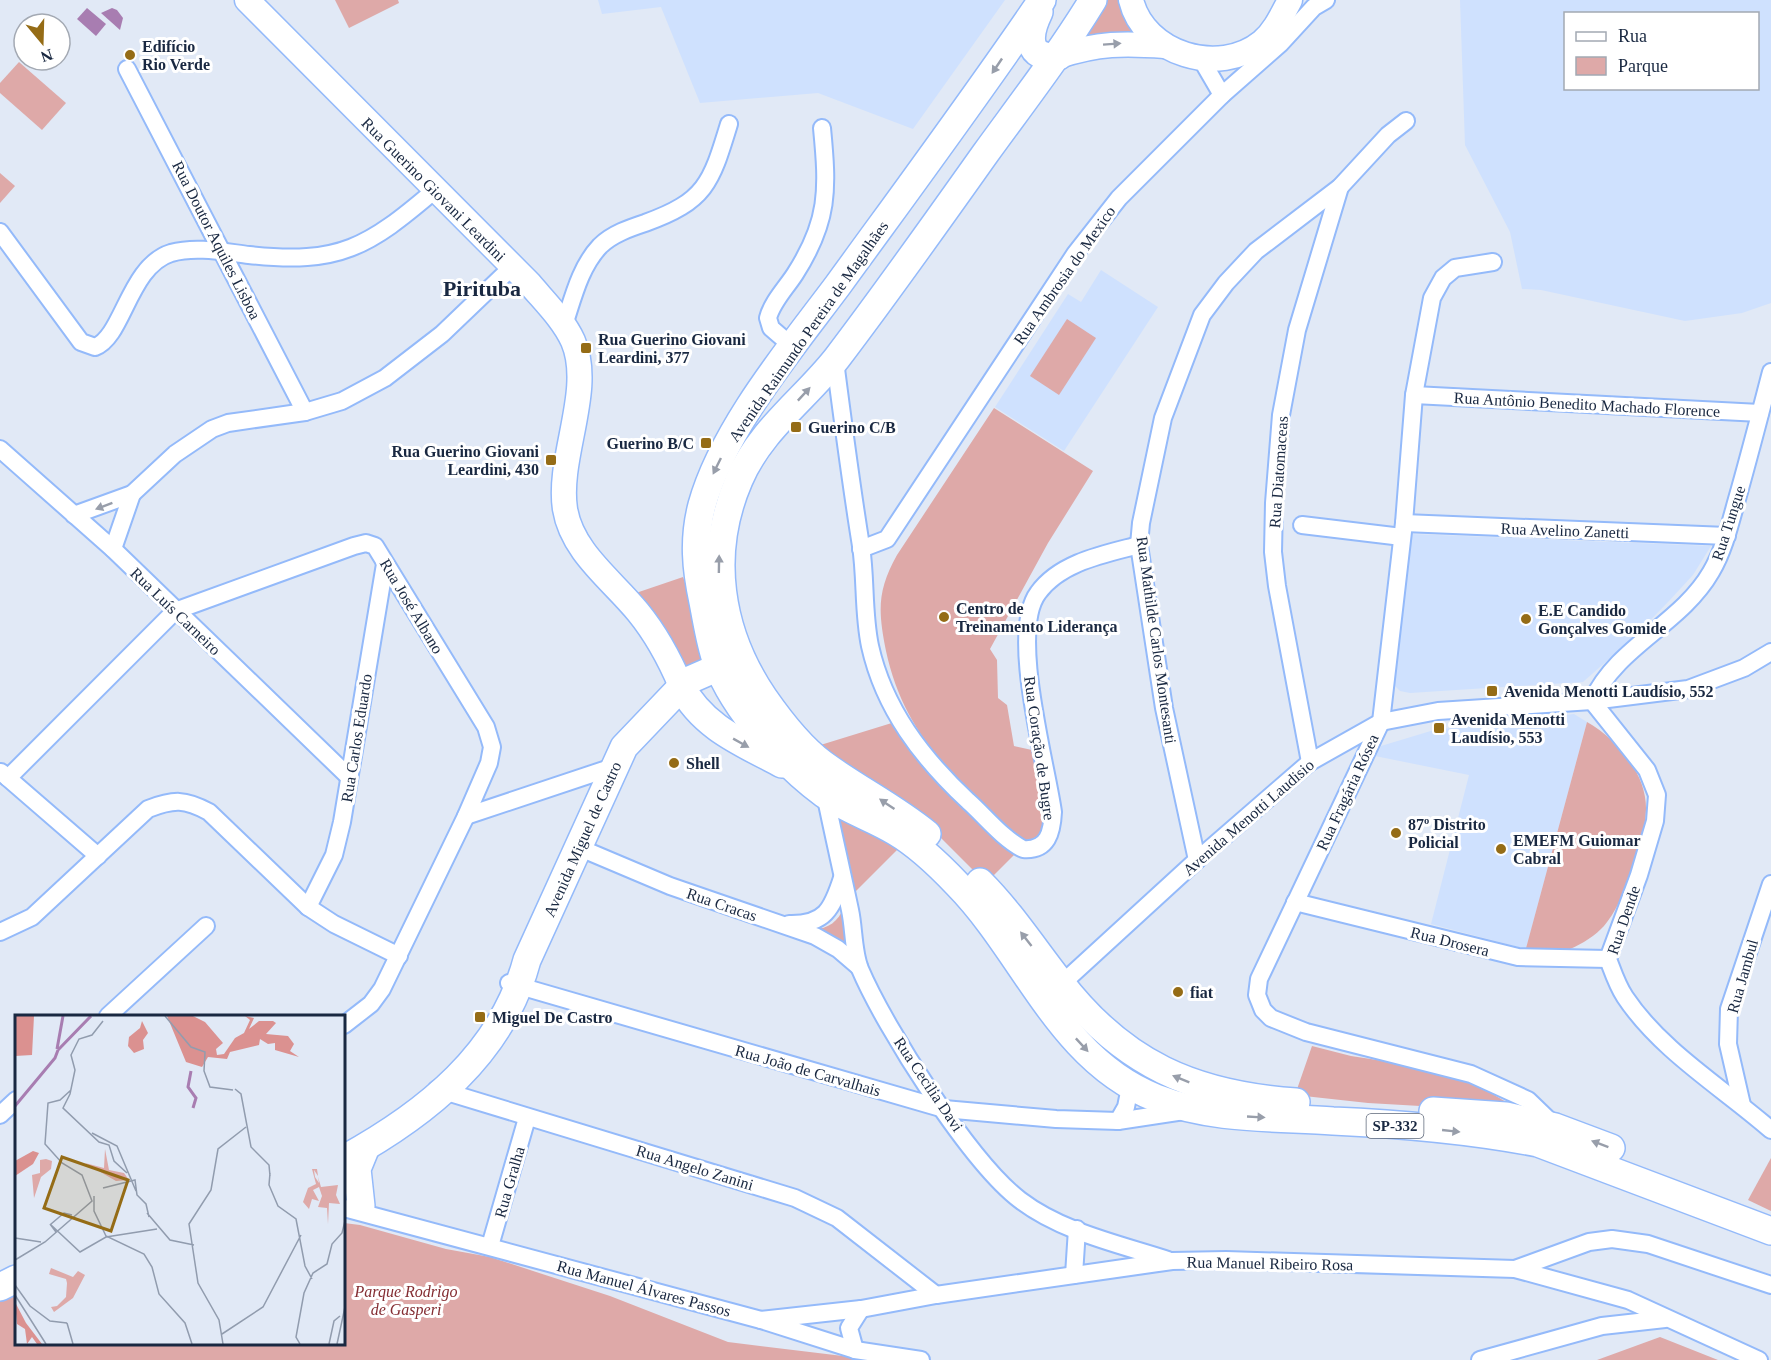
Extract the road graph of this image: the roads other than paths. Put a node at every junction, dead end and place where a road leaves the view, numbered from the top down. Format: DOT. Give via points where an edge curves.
graph roads {
  1 [pos="247,0"];
  2 [pos="1043,0"];
  3 [pos="1093,0"];
  4 [pos="1131,0"];
  5 [pos="1320,3"];
  6 [pos="1287,5"];
  7 [pos="1168,46"];
  8 [pos="1059,56"];
  9 [pos="1201,59"];
  10 [pos="128,69"];
  11 [pos="1222,95"];
  12 [pos="968,108"];
  13 [pos="1407,121"];
  14 [pos="729,124"];
  15 [pos="822,128"];
  16 [pos="924,168"];
  17 [pos="1340,187"];
  18 [pos="435,190"];
  19 [pos="947,207"];
  20 [pos="0,232"];
  21 [pos="929,235"];
  22 [pos="224,252"];
  23 [pos="1493,262"];
  24 [pos="512,267"];
  25 [pos="564,325"];
  26 [pos="792,347"];
  27 [pos="834,361"];
  28 [pos="1771,372"];
  29 [pos="1414,394"];
  30 [pos="305,412"];
  31 [pos="1760,413"];
  32 [pos="0,449"];
  33 [pos="132,494"];
  34 [pos="74,515"];
  35 [pos="1302,525"];
  36 [pos="1403,530"];
  37 [pos="1727,536"];
  38 [pos="1139,545"];
  39 [pos="113,549"];
  40 [pos="861,549"];
  41 [pos="386,564"];
  42 [pos="175,611"];
  43 [pos="1771,651"];
  44 [pos="729,660"];
  45 [pos="730,691"];
  46 [pos="688,698"];
  47 [pos="1592,701"];
  48 [pos="1381,722"];
  49 [pos="1310,762"];
  50 [pos="613,767"];
  51 [pos="799,773"];
  52 [pos="4,774"];
  53 [pos="349,777"];
  54 [pos="825,794"];
  55 [pos="466,816"];
  56 [pos="580,848"];
  57 [pos="98,856"];
  58 [pos="1197,860"];
  59 [pos="842,878"];
  60 [pos="1771,884"];
  61 [pos="1295,902"];
  62 [pos="308,907"];
  63 [pos="780,923"];
  64 [pos="206,926"];
  65 [pos="0,932"];
  66 [pos="399,956"];
  67 [pos="1608,959"];
  68 [pos="859,967"];
  69 [pos="513,984"];
  70 [pos="1052,993"];
  71 [pos="110,1015"];
  72 [pos="345,1023"];
  73 [pos="1130,1087"];
  74 [pos="437,1089"];
  75 [pos="15,1101"];
  76 [pos="1742,1105"];
  77 [pos="944,1109"];
  78 [pos="1189,1109"];
  79 [pos="0,1115"];
  80 [pos="527,1118"];
  81 [pos="1118,1121"];
  82 [pos="1771,1130"];
  83 [pos="1558,1139"];
  84 [pos="351,1150"];
  85 [pos="345,1184"];
  86 [pos="357,1210"];
  87 [pos="1771,1212"];
  88 [pos="1077,1229"];
  89 [pos="1771,1231"];
  90 [pos="490,1246"];
  91 [pos="1172,1261"];
  92 [pos="1515,1269"];
  93 [pos="1074,1275"];
  94 [pos="15,1280"];
  95 [pos="1771,1285"];
  96 [pos="0,1287"];
  97 [pos="936,1295"];
  98 [pos="861,1309"];
  99 [pos="1665,1319"];
  100 [pos="761,1320"];
  101 [pos="855,1350"];
  102 [pos="1520,1354"];
  103 [pos="921,1360"];
  104 [pos="1480,1360"];
  105 [pos="1759,1360"];
  1 -- 18 [label="main road, Rua Guerino Giovani Leardini"];
  2 -- 8 [label="main road" via="1031,40 1036,52 1045,58"];
  2 -- 12 [label="main road, Avenida Raimundo Pereira de Magalhães, one-way"];
  3 -- 8 [label="main road, Avenida Raimundo Pereira de Magalhães"];
  4 -- 7 [label="main road" via="1148,33"];
  5 -- 6 [label="street"];
  5 -- 11 [label="street, Rua Ambrosia do Mexico"];
  6 -- 9 [label="main road" via="1261,43 1227,58"];
  8 -- 7 [label="main road, one-way" via="1094,45"];
  7 -- 9 [label="main road"];
  8 -- 19 [label="main road, Avenida Raimundo Pereira de Magalhães"];
  9 -- 11 [label="street"];
  10 -- 22 [label="street, Rua Doutor Aquiles Lisboa"];
  11 -- 40 [label="street, Rua Ambrosia do Mexico" via="1119,198 1076,254 887,539"];
  12 -- 16 [label="main road, Avenida Raimundo Pereira de Magalhães"];
  12 -- 19 [label="main road" via="981,113 983,132 948,186"];
  13 -- 17 [label="street, Rua Mathilde Carlos Montesanti" via="1388,135"];
  14 -- 25 [label="street" via="715,170 701,192 683,207 624,230 601,244 587,262"];
  15 -- 26 [label="street" via="827,179 816,239 768,318 771,328"];
  16 -- 21 [label="main road" via="903,206 900,221 910,233"];
  16 -- 26 [label="main road, Avenida Raimundo Pereira de Magalhães"];
  17 -- 38 [label="street, Rua Mathilde Carlos Montesanti" via="1256,251 1202,315 1163,418"];
  17 -- 49 [label="street, Rua Diatomaceas" via="1297,330 1281,415 1274,503 1277,586"];
  18 -- 22 [label="street" via="391,228 363,244 332,254 290,259"];
  18 -- 24 [label="main road, Rua Guerino Giovani Leardini"];
  19 -- 21 [label="main road, Avenida Raimundo Pereira de Magalhães"];
  20 -- 22 [label="street" via="81,342 95,347 105,340 151,265 169,254 189,249"];
  21 -- 27 [label="main road, Avenida Raimundo Pereira de Magalhães"];
  22 -- 30 [label="street, Rua Doutor Aquiles Lisboa"];
  23 -- 29 [label="street, Rua Fragária Rósea" via="1455,268 1443,278 1432,298"];
  24 -- 25 [label="main road, Rua Guerino Giovani Leardini"];
  24 -- 30 [label="street" via="442,334 385,378 342,401"];
  25 -- 46 [label="main road, Rua Guerino Giovani Leardini" via="578,361 565,510 585,552 649,626"];
  26 -- 44 [label="main road, Avenida Raimundo Pereira de Magalhães, one-way" via="729,442 712,475 696,530 697,574"];
  27 -- 40 [label="street, Rua Coração de Bugre"];
  44 -- 27 [label="main road, Avenida Raimundo Pereira de Magalhães, one-way" via="719,583 720,553 738,481 753,453"];
  28 -- 31 [label="street, Rua Tungue"];
  29 -- 31 [label="street, Rua Antônio Benedito Machado Florence"];
  29 -- 36 [label="street, Rua Fragária Rósea"];
  30 -- 33 [label="street" via="228,423 212,429 175,454"];
  31 -- 37 [label="street, Rua Tungue"];
  32 -- 34 [label="street, Rua Luís Carneiro"];
  33 -- 34 [label="street, one-way"];
  33 -- 39 [label="street"];
  34 -- 39 [label="street, Rua Luís Carneiro"];
  35 -- 36 [label="street, Rua Avelino Zanetti"];
  36 -- 37 [label="street, Rua Avelino Zanetti"];
  36 -- 48 [label="street, Rua Fragária Rósea"];
  37 -- 47 [label="street, Rua Tungue" via="1711,573 1690,598 1615,665"];
  38 -- 40 [label="street, Rua Coração de Bugre" via="1070,567 1038,592 1029,609 1027,657 1053,812 1047,841 1030,850 1016,845 947,780 918,748 896,714 870,645"];
  38 -- 58 [label="street, Rua Mathilde Carlos Montesanti" via="1164,708"];
  39 -- 42 [label="street, Rua Luís Carneiro"];
  41 -- 42 [label="street, Rua José Albano" via="375,546 366,543"];
  41 -- 53 [label="street, Rua Carlos Eduardo"];
  41 -- 55 [label="street, Rua José Albano" via="492,738 489,763"];
  42 -- 52 [label="street, Rua José Albano"];
  42 -- 53 [label="street, Rua Luís Carneiro"];
  43 -- 47 [label="street, Avenida Menotti Laudisio" via="1744,668 1688,689"];
  44 -- 45 [label="main road" via="741,672"];
  44 -- 46 [label="main road, Avenida Miguel de Castro" via="694,676"];
  70 -- 44 [label="main road, Avenida Raimundo Pereira de Magalhães, one-way" via="984,886 906,817 821,763"];
  45 -- 46 [label="main road, Avenida Miguel de Castro"];
  45 -- 51 [label="main road, Avenida Raimundo Pereira de Magalhães"];
  46 -- 50 [label="main road, Avenida Miguel de Castro" via="644,724"];
  46 -- 51 [label="main road, one-way" via="724,734"];
  47 -- 48 [label="street, Avenida Menotti Laudisio" via="1438,711"];
  47 -- 67 [label="street, Rua Dende" via="1647,770 1657,795 1655,821 1639,875"];
  48 -- 49 [label="street, Avenida Menotti Laudisio"];
  48 -- 61 [label="street, Rua Fragária Rósea"];
  49 -- 58 [label="street, Avenida Menotti Laudisio"];
  50 -- 55 [label="street"];
  50 -- 56 [label="main road, Avenida Miguel de Castro"];
  51 -- 54 [label="main road, Avenida Raimundo Pereira de Magalhães"];
  52 -- 57 [label="street"];
  53 -- 62 [label="street, Rua Carlos Eduardo" via="334,855"];
  54 -- 59 [label="street, Rua Cecilia Davi"];
  54 -- 70 [label="main road, Avenida Raimundo Pereira de Magalhães" via="893,830 958,884"];
  55 -- 66 [label="street, Rua José Albano"];
  56 -- 63 [label="street, Rua Cracas" via="670,886"];
  56 -- 69 [label="main road, Avenida Miguel de Castro"];
  57 -- 62 [label="street" via="148,809 167,801 190,802 209,813"];
  57 -- 65 [label="street" via="32,917"];
  58 -- 70 [label="street, Avenida Menotti Laudisio"];
  59 -- 63 [label="street" via="835,902 827,913 814,921"];
  59 -- 68 [label="street, Rua Cecilia Davi"];
  60 -- 76 [label="street, Rua Jambul" via="1729,1010 1728,1044"];
  61 -- 67 [label="street, Rua Drosera" via="1518,957"];
  61 -- 83 [label="street, Rua Fragária Rósea" via="1258,979 1257,994 1271,1018 1306,1032 1471,1074 1527,1100"];
  62 -- 66 [label="street"];
  63 -- 68 [label="street, Rua Cracas" via="830,944"];
  64 -- 71 [label="street"];
  66 -- 72 [label="street, Rua José Albano" via="371,1004"];
  67 -- 76 [label="street, Rua Dende" via="1624,996 1664,1041"];
  68 -- 77 [label="street, Rua Cecilia Davi"];
  69 -- 74 [label="main road, Avenida Miguel de Castro" via="498,1027 482,1050"];
  69 -- 77 [label="street, Rua João de Carvalhais"];
  70 -- 73 [label="main road, Avenida Raimundo Pereira de Magalhães / SP-332, one-way" via="1103,1066"];
  83 -- 70 [label="main road, Avenida Raimundo Pereira de Magalhães / SP-332, one-way" via="1506,1116 1289,1101 1200,1086 1158,1070"];
  73 -- 78 [label="main road, Avenida Raimundo Pereira de Magalhães / SP-332"];
  73 -- 81 [label="street"];
  74 -- 80 [label="street, Rua Angelo Zanini"];
  74 -- 84 [label="main road, Avenida Miguel de Castro" via="405,1123"];
  75 -- 79 [label="street"];
  76 -- 82 [label="street, Rua Dende"];
  77 -- 81 [label="street, Rua João de Carvalhais"];
  77 -- 88 [label="street, Rua Cecilia Davi" via="984,1164 1020,1200 1056,1222"];
  78 -- 81 [label="street, Rua João de Carvalhais"];
  78 -- 83 [label="main road, Avenida Raimundo Pereira de Magalhães / SP-332, one-way"];
  80 -- 90 [label="street, Rua Gralha"];
  80 -- 97 [label="street, Rua Angelo Zanini" via="795,1198 837,1218"];
  87 -- 83 [label="main road, Avenida Raimundo Pereira de Magalhães / SP-332, one-way"];
  83 -- 89 [label="main road, Avenida Raimundo Pereira de Magalhães / SP-332"];
  84 -- 86 [label="main road" via="357,1169"];
  85 -- 86 [label="street"];
  86 -- 90 [label="street, Rua Manuel Álvares Passos"];
  88 -- 91 [label="street, Rua Cecilia Davi"];
  88 -- 93 [label="street"];
  90 -- 100 [label="street, Rua Manuel Álvares Passos"];
  91 -- 92 [label="street, Rua Manuel Ribeiro Rosa"];
  91 -- 93 [label="street, Rua Manuel Ribeiro Rosa"];
  92 -- 95 [label="street, Rua Manuel Ribeiro Rosa" via="1589,1242 1612,1239 1648,1244"];
  92 -- 99 [label="street" via="1628,1300"];
  93 -- 97 [label="street, Rua Manuel Ribeiro Rosa"];
  94 -- 96 [label="main road"];
  97 -- 98 [label="street, Rua Manuel Ribeiro Rosa"];
  98 -- 100 [label="street, Rua Manuel Ribeiro Rosa"];
  98 -- 101 [label="street" via="849,1328"];
  99 -- 102 [label="street" via="1602,1326"];
  99 -- 105 [label="street"];
  100 -- 101 [label="street, Rua Manuel Álvares Passos"];
  101 -- 103 [label="street, Rua Manuel Álvares Passos"];
  102 -- 104 [label="street"];
}
